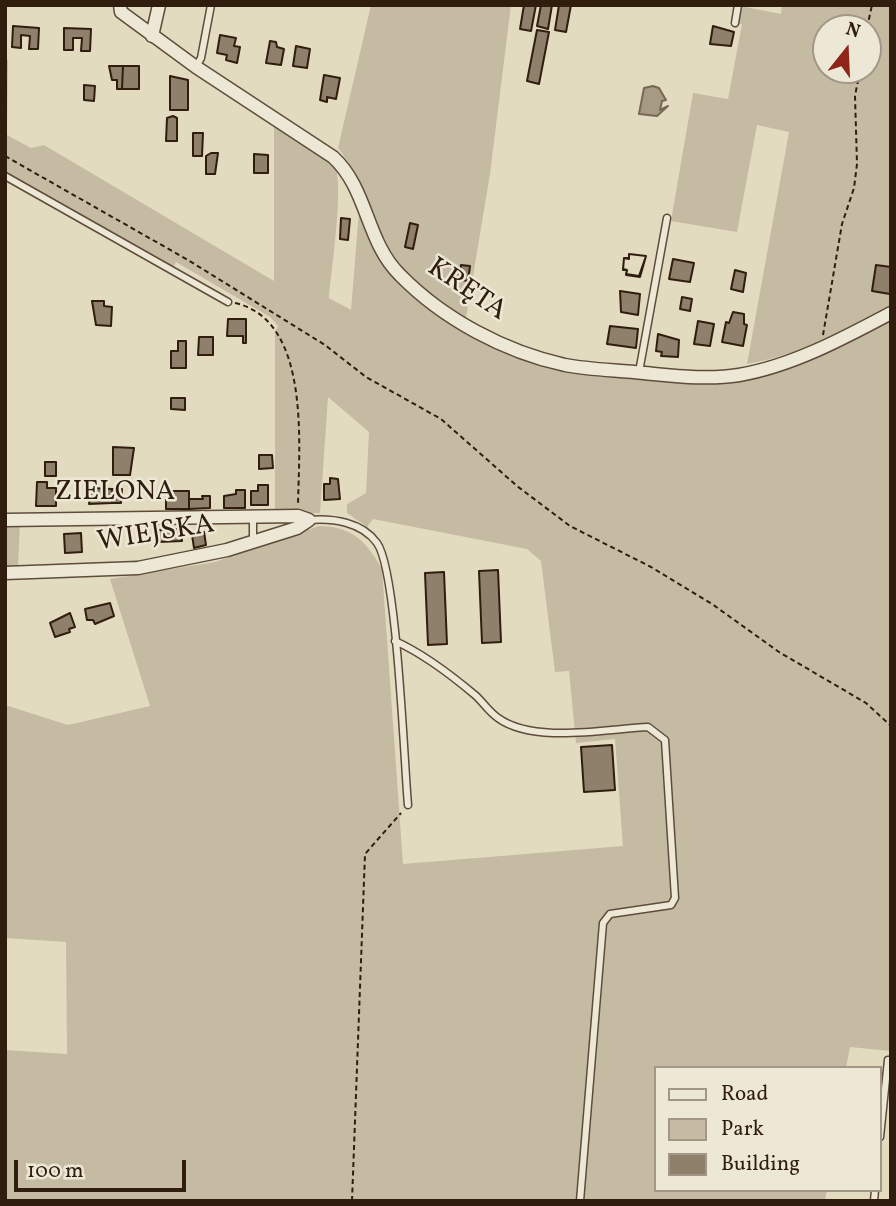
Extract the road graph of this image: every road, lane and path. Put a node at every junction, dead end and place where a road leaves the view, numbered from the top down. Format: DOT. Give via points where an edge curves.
graph roads {
  1 [pos="120,5"];
  2 [pos="159,5"];
  3 [pos="211,5"];
  4 [pos="738,5"];
  5 [pos="735,23"];
  6 [pos="152,36"];
  7 [pos="196,67"];
  8 [pos="858,84"];
  9 [pos="5,156"];
  10 [pos="5,176"];
  11 [pos="667,218"];
  12 [pos="228,302"];
  13 [pos="891,313"];
  14 [pos="823,347"];
  15 [pos="639,372"];
  16 [pos="253,518"];
  17 [pos="304,518"];
  18 [pos="5,520"];
  19 [pos="253,541"];
  20 [pos="5,573"];
  21 [pos="395,641"];
  22 [pos="891,726"];
  23 [pos="408,805"];
  24 [pos="891,1060"];
  25 [pos="882,1118"];
  26 [pos="352,1201"];
  27 [pos="580,1201"];
  1 -- 6 [label="street, KRĘTA" via="121,12"];
  2 -- 6 [label="street"];
  3 -- 7 [label="lane"];
  4 -- 5 [label="lane"];
  6 -- 7 [label="street, KRĘTA"];
  7 -- 15 [label="street, KRĘTA" via="346,169 380,250 399,275 429,300 513,351 568,366"];
  8 -- 14 [label="path" via="854,188 842,224"];
  9 -- 22 [label="path" via="188,260 325,345 366,377 441,419 570,526 712,604 779,652 866,703"];
  10 -- 12 [label="lane"];
  11 -- 15 [label="lane"];
  12 -- 17 [label="path" via="271,321 288,355 295,380"];
  13 -- 14 [label="street, KRĘTA"];
  14 -- 15 [label="street, KRĘTA" via="742,374 715,377"];
  16 -- 17 [label="street, ZIELONA"];
  16 -- 18 [label="street, ZIELONA"];
  16 -- 19 [label="lane"];
  17 -- 19 [label="street, WIEJSKA" via="297,528"];
  17 -- 21 [label="lane" via="343,522 378,543"];
  19 -- 20 [label="street, WIEJSKA" via="138,568"];
  21 -- 23 [label="lane"];
  21 -- 27 [label="lane" via="419,651 499,719 532,731 648,727 665,740 676,898 671,905 610,914 603,923"];
  23 -- 26 [label="path" via="365,855"];
  24 -- 25 [label="lane"];
}
